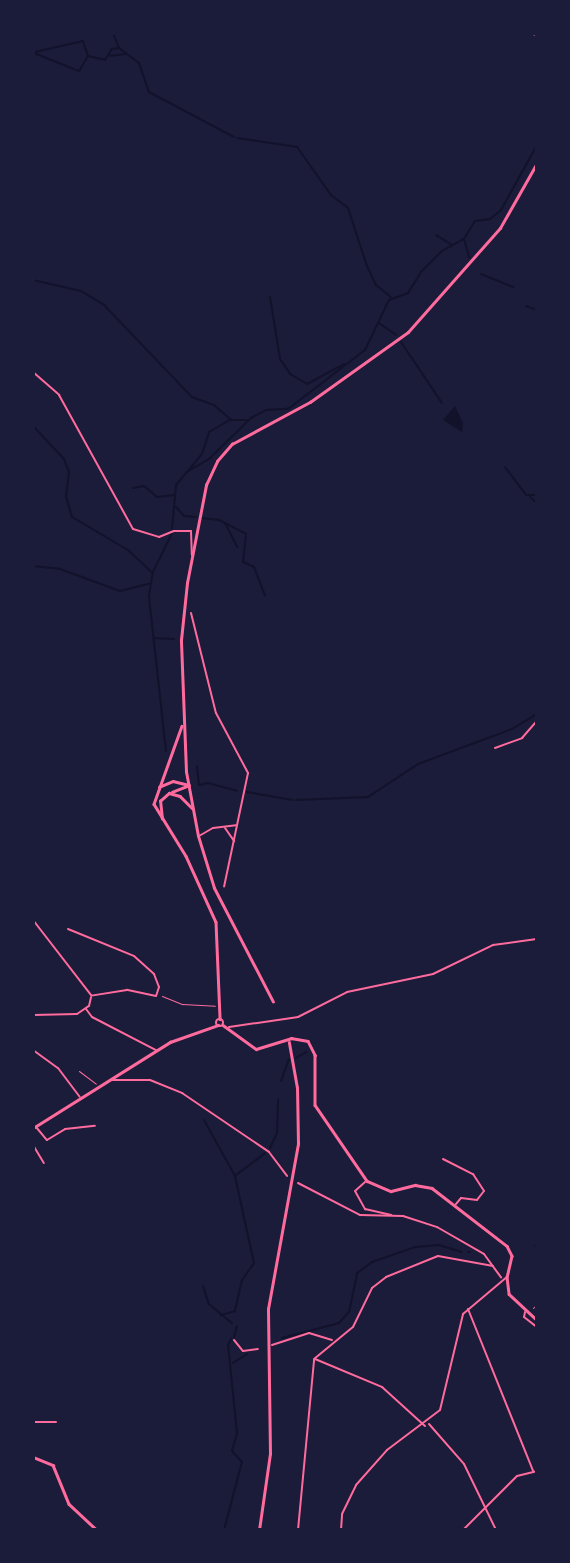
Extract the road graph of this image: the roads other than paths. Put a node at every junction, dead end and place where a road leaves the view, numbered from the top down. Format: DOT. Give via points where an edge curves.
graph roads {
  1 [pos="529,33"];
  2 [pos="537,35"];
  3 [pos="537,163"];
  4 [pos="33,372"];
  5 [pos="197,525"];
  6 [pos="191,531"];
  7 [pos="192,555"];
  8 [pos="191,613"];
  9 [pos="537,694"];
  10 [pos="537,707"];
  11 [pos="537,721"];
  12 [pos="182,726"];
  13 [pos="495,748"];
  14 [pos="188,785"];
  15 [pos="158,787"];
  16 [pos="169,793"];
  17 [pos="192,808"];
  18 [pos="163,822"];
  19 [pos="237,825"];
  20 [pos="225,828"];
  21 [pos="198,836"];
  22 [pos="234,841"];
  23 [pos="224,887"];
  24 [pos="33,920"];
  25 [pos="68,929"];
  26 [pos="537,940"];
  27 [pos="91,996"];
  28 [pos="274,1002"];
  29 [pos="86,1009"];
  30 [pos="33,1015"];
  31 [pos="220,1019"];
  32 [pos="218,1025"];
  33 [pos="223,1025"];
  34 [pos="229,1028"];
  35 [pos="289,1043"];
  36 [pos="33,1050"];
  37 [pos="156,1050"];
  38 [pos="79,1071"];
  39 [pos="110,1079"];
  40 [pos="97,1086"];
  41 [pos="80,1097"];
  42 [pos="95,1126"];
  43 [pos="35,1127"];
  44 [pos="33,1145"];
  45 [pos="443,1159"];
  46 [pos="44,1163"];
  47 [pos="287,1176"];
  48 [pos="367,1181"];
  49 [pos="298,1183"];
  50 [pos="455,1205"];
  51 [pos="391,1216"];
  52 [pos="494,1266"];
  53 [pos="505,1277"];
  54 [pos="468,1307"];
  55 [pos="525,1312"];
  56 [pos="537,1320"];
  57 [pos="537,1327"];
  58 [pos="234,1340"];
  59 [pos="333,1340"];
  60 [pos="272,1345"];
  61 [pos="258,1349"];
  62 [pos="314,1359"];
  63 [pos="33,1422"];
  64 [pos="56,1422"];
  65 [pos="426,1424"];
  66 [pos="33,1457"];
  67 [pos="535,1471"];
  68 [pos="485,1507"];
  69 [pos="97,1530"];
  70 [pos="259,1530"];
  71 [pos="298,1530"];
  72 [pos="341,1530"];
  73 [pos="463,1530"];
  74 [pos="496,1530"];
  1 -- 2 [label="street"];
  3 -- 5 [label="main road" via="494,237 408,332 310,402 244,436 224,452 206,485"];
  4 -- 6 [label="street" via="59,395 133,529 159,537"];
  5 -- 6 [label="street"];
  5 -- 7 [label="main road"];
  6 -- 7 [label="street"];
  7 -- 12 [label="main road" via="181,640"];
  8 -- 19 [label="street" via="216,713 245,762 247,787"];
  9 -- 10 [label="street"];
  11 -- 13 [label="street" via="522,738"];
  12 -- 14 [label="main road"];
  12 -- 15 [label="main road" via="178,746"];
  14 -- 15 [label="main road" via="173,781"];
  14 -- 16 [label="main road"];
  14 -- 17 [label="main road"];
  15 -- 18 [label="main road" via="153,804"];
  16 -- 17 [label="main road"];
  16 -- 18 [label="main road" via="159,805"];
  17 -- 21 [label="main road"];
  18 -- 31 [label="main road" via="186,856 216,922"];
  19 -- 20 [label="street"];
  19 -- 22 [label="street"];
  20 -- 21 [label="street"];
  20 -- 22 [label="street"];
  21 -- 28 [label="main road" via="214,888"];
  22 -- 23 [label="street"];
  24 -- 27 [label="street"];
  25 -- 27 [label="street" via="134,956 153,974 158,992 127,990"];
  26 -- 34 [label="street" via="493,945 433,974 347,992 298,1017"];
  27 -- 29 [label="street"];
  29 -- 30 [label="street" via="73,1015"];
  29 -- 37 [label="street" via="92,1017"];
  31 -- 32 [label="main road"];
  31 -- 33 [label="main road"];
  32 -- 33 [label="main road"];
  32 -- 37 [label="main road"];
  33 -- 34 [label="main road"];
  34 -- 48 [label="main road" via="256,1049 291,1038 308,1041 315,1055 315,1105"];
  35 -- 70 [label="main road" via="297,1088 298,1144 268,1309 270,1454"];
  36 -- 41 [label="street" via="58,1068"];
  37 -- 39 [label="main road"];
  38 -- 40 [label="lane"];
  39 -- 40 [label="main road"];
  39 -- 47 [label="street" via="150,1080 182,1093 269,1152"];
  40 -- 41 [label="main road"];
  41 -- 43 [label="main road"];
  42 -- 43 [label="street" via="65,1129 47,1140"];
  44 -- 46 [label="street"];
  45 -- 50 [label="street" via="473,1174 484,1191 477,1200 461,1198"];
  48 -- 50 [label="main road" via="391,1191 421,1185"];
  48 -- 51 [label="street" via="356,1188 358,1199 367,1211"];
  49 -- 51 [label="street" via="360,1215"];
  50 -- 53 [label="main road" via="509,1249"];
  51 -- 52 [label="street" via="451,1234"];
  52 -- 53 [label="street"];
  52 -- 59 [label="street" via="438,1256 386,1276 372,1288 354,1327"];
  53 -- 54 [label="street"];
  53 -- 55 [label="main road" via="509,1294"];
  54 -- 65 [label="street" via="457,1331 445,1400"];
  54 -- 67 [label="street"];
  55 -- 56 [label="main road"];
  55 -- 57 [label="street" via="524,1317"];
  58 -- 61 [label="street" via="243,1351"];
  59 -- 60 [label="street" via="309,1333"];
  59 -- 62 [label="street"];
  62 -- 65 [label="street" via="382,1387"];
  62 -- 71 [label="street"];
  63 -- 64 [label="street"];
  65 -- 68 [label="street" via="464,1465"];
  65 -- 72 [label="street" via="387,1450 356,1485 342,1514"];
  66 -- 69 [label="main road" via="53,1465 69,1504"];
  67 -- 68 [label="street" via="521,1473"];
  68 -- 73 [label="street"];
  68 -- 74 [label="street"];
}
